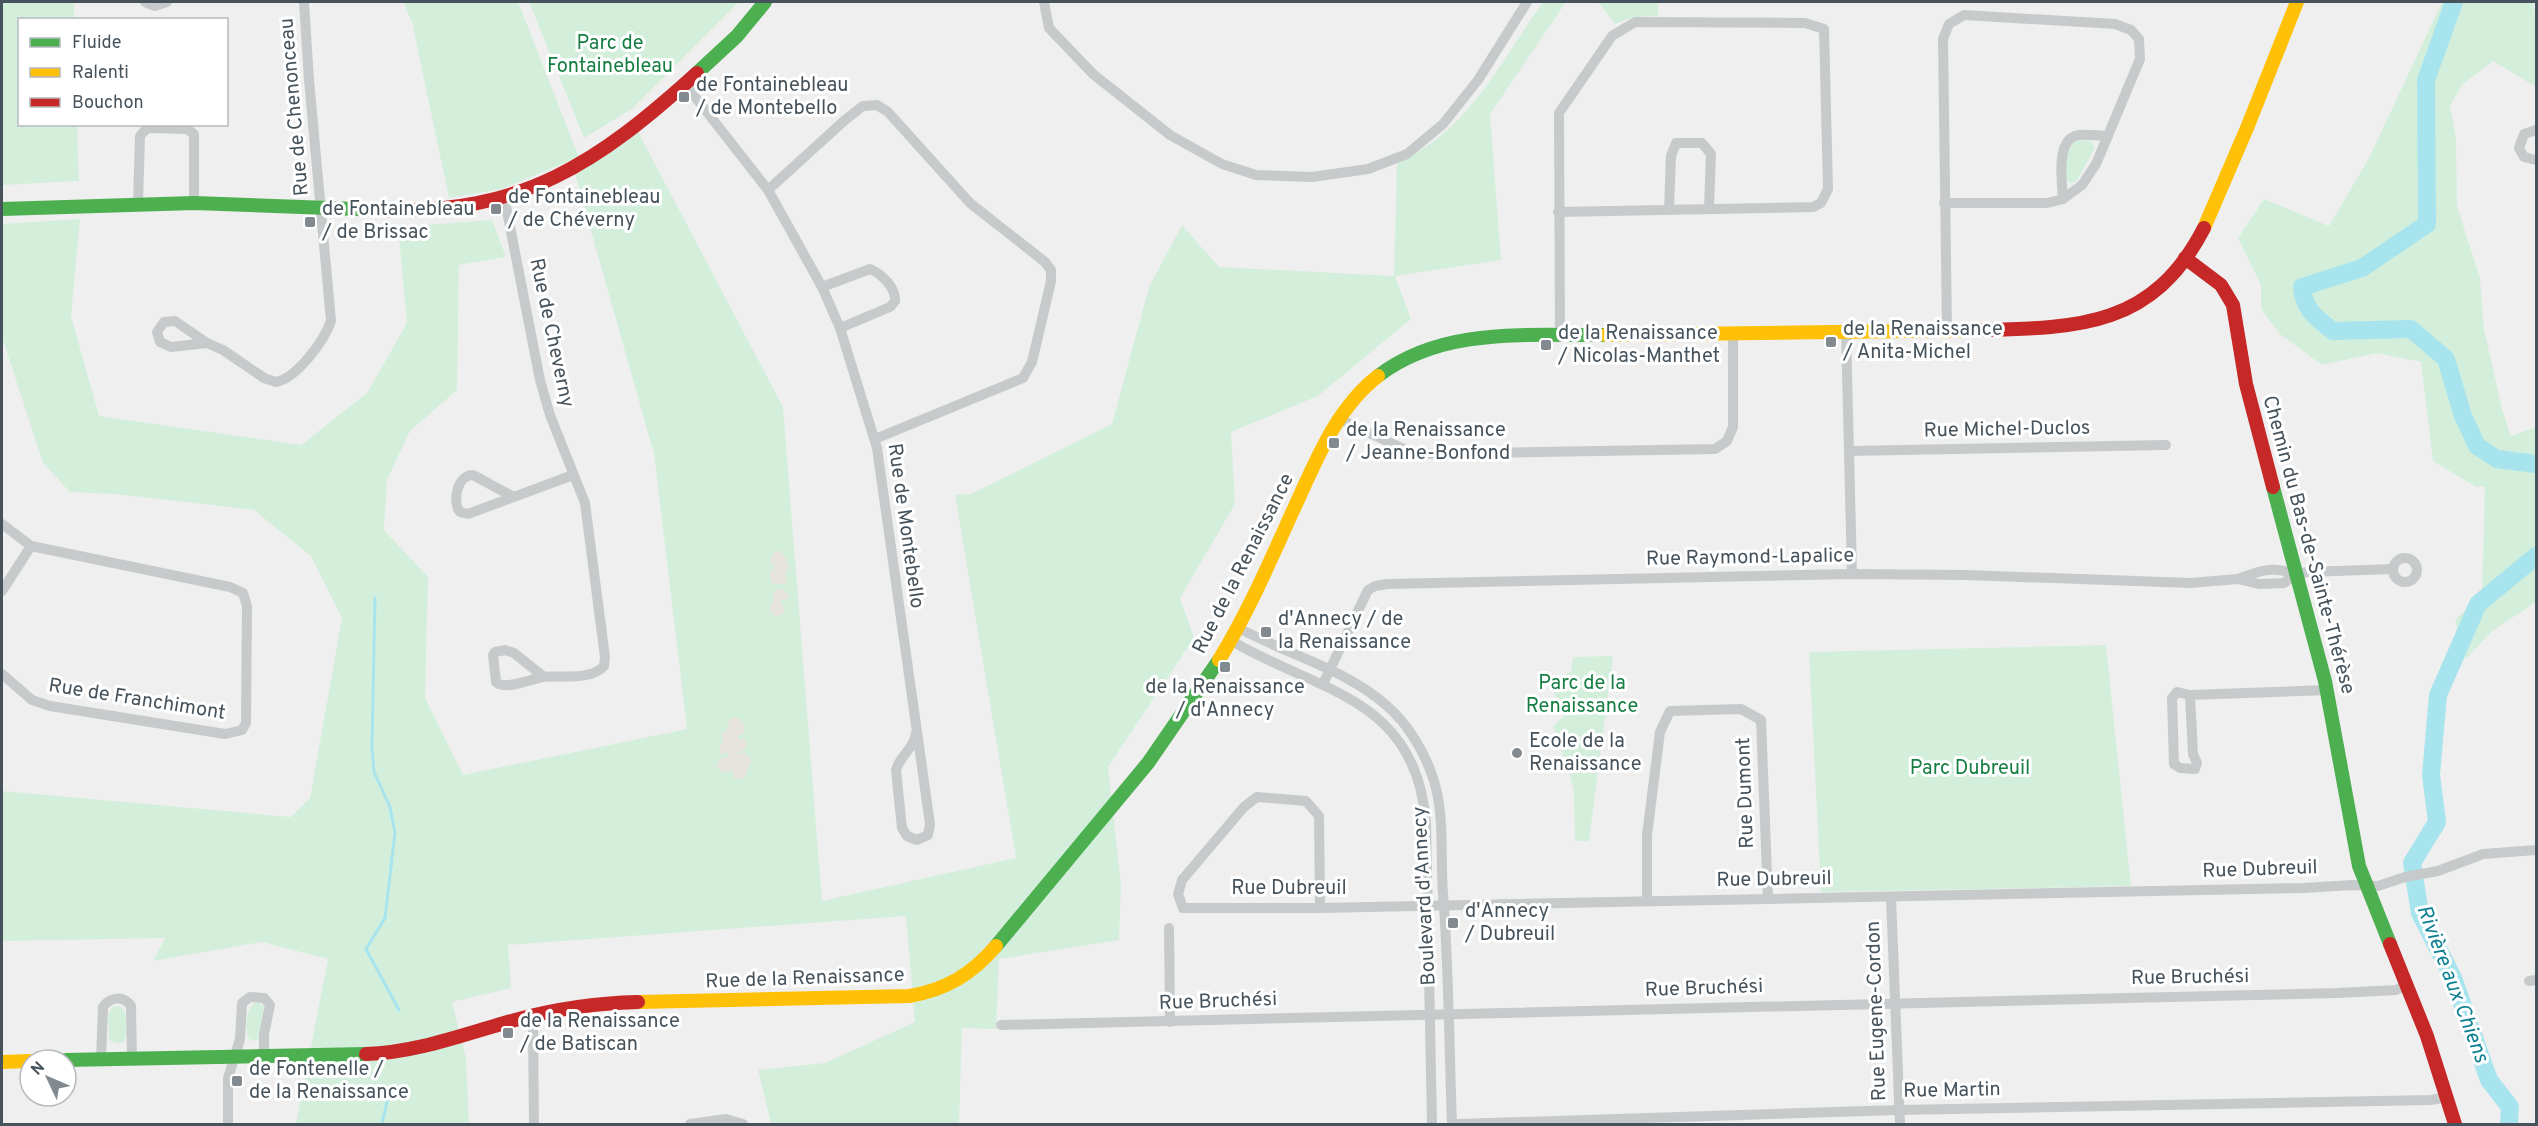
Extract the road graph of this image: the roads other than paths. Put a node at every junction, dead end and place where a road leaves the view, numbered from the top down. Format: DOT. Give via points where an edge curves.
graph roads {
  1 [pos="145,2"];
  2 [pos="167,2"];
  3 [pos="304,2"];
  4 [pos="765,2"];
  5 [pos="1044,2"];
  6 [pos="1527,2"];
  7 [pos="2297,2"];
  8 [pos="685,84"];
  9 [pos="2536,130"];
  10 [pos="2108,136"];
  11 [pos="2536,160"];
  12 [pos="768,190"];
  13 [pos="504,196"];
  14 [pos="2062,200"];
  15 [pos="138,203"];
  16 [pos="194,203"];
  17 [pos="1944,203"];
  18 [pos="2,209"];
  19 [pos="321,209"];
  20 [pos="1709,209"];
  21 [pos="1669,210"];
  22 [pos="1558,212"];
  23 [pos="2185,258"];
  24 [pos="822,287"];
  25 [pos="840,328"];
  26 [pos="1846,330"];
  27 [pos="1947,330"];
  28 [pos="1732,332"];
  29 [pos="1560,334"];
  30 [pos="207,344"];
  31 [pos="1339,419"];
  32 [pos="875,439"];
  33 [pos="2166,445"];
  34 [pos="1849,451"];
  35 [pos="573,475"];
  36 [pos="512,496"];
  37 [pos="2,524"];
  38 [pos="31,546"];
  39 [pos="2393,569"];
  40 [pos="1852,574"];
  41 [pos="2296,574"];
  42 [pos="2,591"];
  43 [pos="1238,627"];
  44 [pos="1230,640"];
  45 [pos="1329,671"];
  46 [pos="2,674"];
  47 [pos="544,677"];
  48 [pos="1323,684"];
  49 [pos="2327,690"];
  50 [pos="2190,694"];
  51 [pos="916,733"];
  52 [pos="2536,850"];
  53 [pos="2366,885"];
  54 [pos="1891,897"];
  55 [pos="1768,899"];
  56 [pos="1647,900"];
  57 [pos="1445,904"];
  58 [pos="1427,906"];
  59 [pos="1320,908"];
  60 [pos="1169,928"];
  61 [pos="2407,985"];
  62 [pos="1894,1002"];
  63 [pos="1429,1014"];
  64 [pos="1449,1014"];
  65 [pos="530,1016"];
  66 [pos="1170,1022"];
  67 [pos="1001,1025"];
  68 [pos="264,1056"];
  69 [pos="234,1057"];
  70 [pos="132,1059"];
  71 [pos="78,1060"];
  72 [pos="101,1060"];
  73 [pos="18,1061"];
  74 [pos="2,1062"];
  75 [pos="2448,1097"];
  76 [pos="1899,1110"];
  77 [pos="707,1123"];
  78 [pos="228,1125"];
  79 [pos="534,1125"];
  80 [pos="690,1125"];
  81 [pos="743,1125"];
  82 [pos="1432,1125"];
  83 [pos="1452,1125"];
  84 [pos="1458,1125"];
  85 [pos="1900,1125"];
  86 [pos="2455,1125"];
  1 -- 2 [label="street" via="155,6"];
  3 -- 19 [label="street, Rue de Chenonceau"];
  4 -- 8 [label="street" via="726,47"];
  5 -- 6 [label="street" via="1049,28 1093,74 1170,135 1222,164 1256,175 1312,177 1368,169 1407,154 1443,124 1478,80"];
  7 -- 23 [label="street" via="2230,167"];
  8 -- 12 [label="street, Rue de Montebello"];
  8 -- 13 [label="street" via="607,149 580,166"];
  9 -- 11 [label="street" via="2524,134 2519,148 2524,157"];
  10 -- 14 [label="street" via="2082,185"];
  10 -- 14 [label="street" via="2076,135 2068,141 2062,150"];
  10 -- 17 [label="street" via="2140,59 2139,39 2131,30 2115,24 1964,15 1949,24 1943,39"];
  12 -- 24 [label="street, Rue de Montebello"];
  12 -- 32 [label="street" via="845,120 866,105 877,105 888,112 970,203 1051,270 1032,362 1023,378"];
  13 -- 19 [label="street" via="426,210"];
  13 -- 35 [label="street, Rue de Cheverny" via="540,380"];
  14 -- 17 [label="street"];
  15 -- 16 [label="street"];
  15 -- 16 [label="street" via="140,136 152,128 187,129 194,134"];
  15 -- 18 [label="street"];
  16 -- 19 [label="street"];
  17 -- 27 [label="street"];
  19 -- 30 [label="street, Rue de Chenonceau" via="331,316 325,335 310,355 289,377 276,382"];
  20 -- 21 [label="street"];
  20 -- 21 [label="street" via="1711,154 1702,142 1676,143 1671,156"];
  20 -- 22 [label="street" via="1812,207 1821,203 1828,189 1824,29 1805,23 1635,22 1612,36 1558,113"];
  21 -- 22 [label="street"];
  22 -- 29 [label="street"];
  23 -- 27 [label="street, Rue de la Renaissance" via="2143,299 2100,320 2059,327"];
  23 -- 41 [label="street, Chemin du Bas-de-Sainte-Thérèse" via="2221,285 2233,305 2244,377"];
  24 -- 25 [label="street, Rue de Montebello"];
  24 -- 25 [label="street" via="870,269 894,291 895,301 890,307"];
  25 -- 32 [label="street, Rue de Montebello"];
  26 -- 27 [label="street, Rue de la Renaissance"];
  26 -- 28 [label="street, Rue de la Renaissance"];
  26 -- 34 [label="street"];
  28 -- 29 [label="street, Rue de la Renaissance"];
  28 -- 31 [label="street" via="1733,427 1726,441 1715,449 1415,454"];
  29 -- 31 [label="street, Rue de la Renaissance" via="1464,338 1422,349 1377,376"];
  31 -- 43 [label="street, Rue de la Renaissance"];
  32 -- 51 [label="street, Rue de Montebello"];
  33 -- 34 [label="street, Rue Michel-Duclos"];
  34 -- 40 [label="street"];
  35 -- 36 [label="street"];
  35 -- 47 [label="street, Rue de Cheverny" via="586,509 605,664 592,674"];
  36 -- 36 [label="street" via="470,475 462,478 459,485 457,507 465,514"];
  37 -- 38 [label="street, Rue de Franchimont"];
  38 -- 42 [label="street"];
  38 -- 46 [label="street, Rue de Franchimont" via="230,587 243,593 247,601 246,723 242,730 225,734 50,706 32,700"];
  39 -- 41 [label="street, Rue Raymond-Lapalice"];
  40 -- 41 [label="street, Rue Raymond-Lapalice" via="2190,583 2238,579 2280,568"];
  40 -- 45 [label="street, Rue Raymond-Lapalice" via="1375,586 1363,599"];
  41 -- 49 [label="street, Chemin du Bas-de-Sainte-Thérèse"];
  43 -- 44 [label="street, Rue de la Renaissance"];
  43 -- 45 [label="street, Boulevard d'Annecy"];
  44 -- 48 [label="street, Boulevard d'Annecy"];
  44 -- 65 [label="street, Rue de la Renaissance" via="1185,712 1132,782 985,956 956,981 930,992 890,998 605,1003"];
  45 -- 48 [label="street, Rue Raymond-Lapalice"];
  45 -- 57 [label="street, Boulevard d'Annecy" via="1368,691 1390,708 1424,756 1439,806"];
  47 -- 47 [label="street, Rue de Cheverny" via="510,651 493,655 496,682 500,686"];
  48 -- 58 [label="street, Boulevard d'Annecy" via="1376,716 1396,738 1411,764 1425,810"];
  49 -- 50 [label="street"];
  49 -- 53 [label="street, Chemin du Bas-de-Sainte-Thérèse" via="2356,855"];
  50 -- 50 [label="street" via="2177,692 2172,698 2174,764 2194,769 2198,763 2193,754"];
  51 -- 51 [label="street, Rue de Montebello" via="913,746 896,770 902,828 910,839 917,840 928,834 930,828"];
  52 -- 53 [label="street, Rue Dubreuil" via="2483,854 2438,871 2378,886"];
  53 -- 54 [label="street, Rue Dubreuil"];
  53 -- 61 [label="street, Chemin du Bas-de-Sainte-Thérèse"];
  54 -- 55 [label="street, Rue Dubreuil"];
  54 -- 62 [label="street, Rue Eugene-Cordon"];
  55 -- 56 [label="street, Rue Dubreuil"];
  55 -- 56 [label="street, Rue Dumont" via="1761,720 1742,709 1670,711 1660,732 1647,835"];
  56 -- 57 [label="street, Rue Dubreuil"];
  57 -- 58 [label="street, Rue Dubreuil"];
  57 -- 64 [label="street, Boulevard d'Annecy"];
  58 -- 59 [label="street, Rue Dubreuil"];
  58 -- 63 [label="street, Boulevard d'Annecy"];
  59 -- 59 [label="street, Rue Dubreuil" via="1319,816 1306,801 1257,797 1182,880 1178,894 1183,908"];
  60 -- 66 [label="street"];
  61 -- 62 [label="street, Rue Bruchési" via="2396,990 2360,992"];
  61 -- 75 [label="street, Chemin du Bas-de-Sainte-Thérèse"];
  62 -- 64 [label="street, Rue Bruchési"];
  62 -- 76 [label="street, Rue Eugene-Cordon"];
  63 -- 64 [label="street, Rue Bruchési"];
  63 -- 66 [label="street, Rue Bruchési"];
  63 -- 82 [label="street, Boulevard d'Annecy"];
  64 -- 83 [label="street, Boulevard d'Annecy"];
  65 -- 68 [label="street, Rue de la Renaissance" via="391,1052"];
  65 -- 79 [label="street"];
  66 -- 67 [label="street, Rue Bruchési"];
  68 -- 69 [label="street, Rue de la Renaissance"];
  68 -- 69 [label="street" via="270,1005 255,996 242,1003 240,1039"];
  69 -- 70 [label="street, Rue de la Renaissance"];
  69 -- 78 [label="street" via="228,1078"];
  70 -- 72 [label="street, Rue de la Renaissance"];
  70 -- 72 [label="street" via="132,1011 129,1003 119,999 108,1002 102,1011"];
  71 -- 72 [label="street, Rue de la Renaissance"];
  73 -- 74 [label="street"];
  75 -- 76 [label="street, Rue Martin"];
  75 -- 86 [label="street, Chemin du Bas-de-Sainte-Thérèse"];
  76 -- 84 [label="street, Rue Martin"];
  76 -- 85 [label="street, Rue Eugene-Cordon"];
  77 -- 80 [label="street"];
  77 -- 81 [label="street" via="726,1119"];
}
